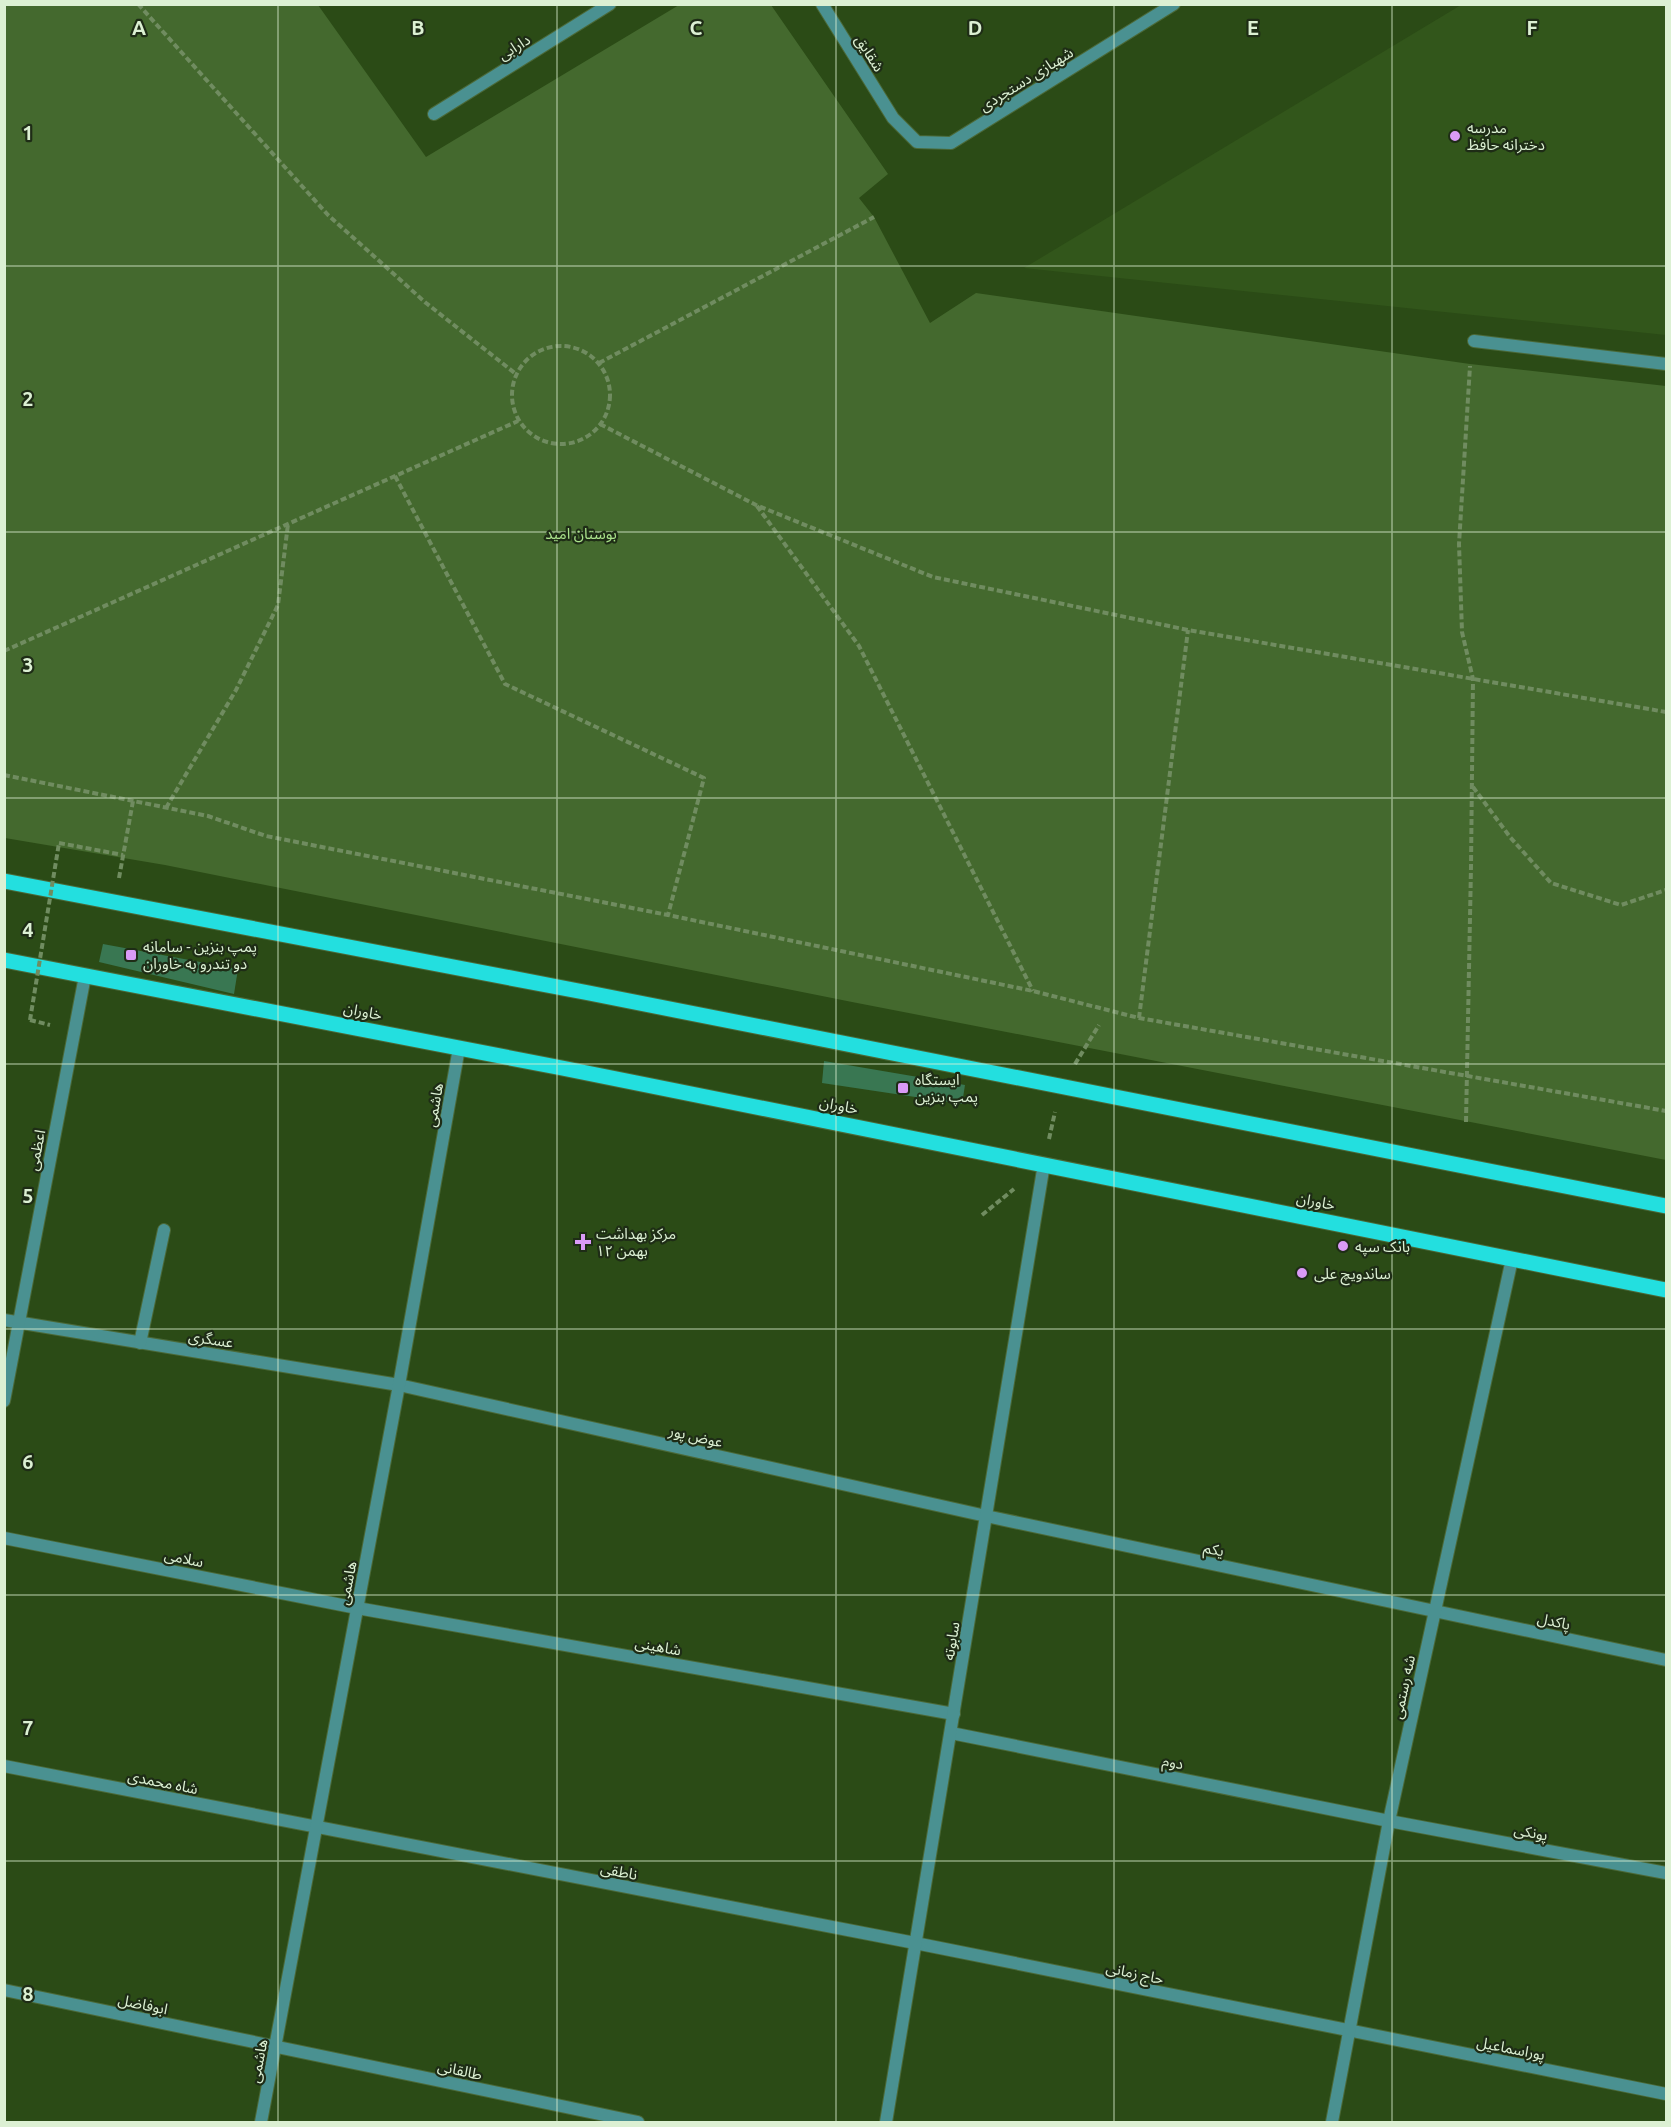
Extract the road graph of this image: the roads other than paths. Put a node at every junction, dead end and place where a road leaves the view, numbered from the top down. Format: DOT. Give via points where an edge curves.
graph roads {
  1 [pos="610,4"];
  2 [pos="822,4"];
  3 [pos="1174,4"];
  4 [pos="434,114"];
  5 [pos="893,118"];
  6 [pos="1474,341"];
  7 [pos="1666,364"];
  8 [pos="4,881"];
  9 [pos="4,960"];
  10 [pos="86,975"];
  11 [pos="459,1048"];
  12 [pos="1044,1164"];
  13 [pos="1666,1206"];
  14 [pos="164,1230"];
  15 [pos="1512,1259"];
  16 [pos="1666,1290"];
  17 [pos="4,1320"];
  18 [pos="18,1323"];
  19 [pos="140,1343"];
  20 [pos="399,1385"];
  21 [pos="4,1401"];
  22 [pos="986,1516"];
  23 [pos="4,1538"];
  24 [pos="357,1608"];
  25 [pos="1435,1611"];
  26 [pos="1666,1660"];
  27 [pos="954,1714"];
  28 [pos="951,1733"];
  29 [pos="4,1766"];
  30 [pos="1389,1821"];
  31 [pos="316,1828"];
  32 [pos="1666,1873"];
  33 [pos="915,1943"];
  34 [pos="4,1990"];
  35 [pos="1349,2032"];
  36 [pos="276,2047"];
  37 [pos="1666,2094"];
  38 [pos="261,2122"];
  39 [pos="638,2122"];
  40 [pos="885,2122"];
  41 [pos="1332,2122"];
  1 -- 4 [label="street, دارابی"];
  2 -- 5 [label="street, شقایق"];
  3 -- 5 [label="street, شهبازی دستجردی" via="951,143 917,142"];
  6 -- 7 [label="street"];
  8 -- 13 [label="main road"];
  9 -- 10 [label="main road, خاوران"];
  10 -- 11 [label="main road, خاوران"];
  10 -- 18 [label="street, اعظمی"];
  11 -- 12 [label="main road, خاوران"];
  11 -- 20 [label="street, هاشمی"];
  12 -- 15 [label="main road, خاوران"];
  12 -- 22 [label="street, سابوته"];
  14 -- 19 [label="street"];
  15 -- 16 [label="main road, خاوران"];
  15 -- 25 [label="street, شه رستمی"];
  17 -- 18 [label="street, عسگری"];
  18 -- 19 [label="street, عسگری"];
  18 -- 21 [label="street, اعظمی"];
  19 -- 20 [label="street, عسگری"];
  20 -- 22 [label="street, عوض پور"];
  20 -- 24 [label="street, هاشمی"];
  22 -- 25 [label="street, یکم"];
  22 -- 27 [label="street, سابوته"];
  23 -- 24 [label="street, سلامی"];
  24 -- 27 [label="street, شاهینی"];
  24 -- 31 [label="street, هاشمی"];
  25 -- 26 [label="street, پاکدل"];
  25 -- 30 [label="street, شه رستمی"];
  27 -- 28 [label="street, سابوته"];
  28 -- 30 [label="street, دوم"];
  28 -- 33 [label="street, سابوته"];
  29 -- 31 [label="street, شاه محمدی"];
  30 -- 32 [label="street, پونکی"];
  30 -- 35 [label="street, شه رستمی"];
  31 -- 33 [label="street, ناطقی"];
  31 -- 36 [label="street, هاشمی"];
  33 -- 35 [label="street, حاج زمانی"];
  33 -- 40 [label="street, سابوته"];
  34 -- 36 [label="street, ابوفاضل"];
  35 -- 37 [label="street, پوراسماعیل"];
  35 -- 41 [label="street, شه رستمی"];
  36 -- 38 [label="street, هاشمی"];
  36 -- 39 [label="street, طالقانی"];
}
